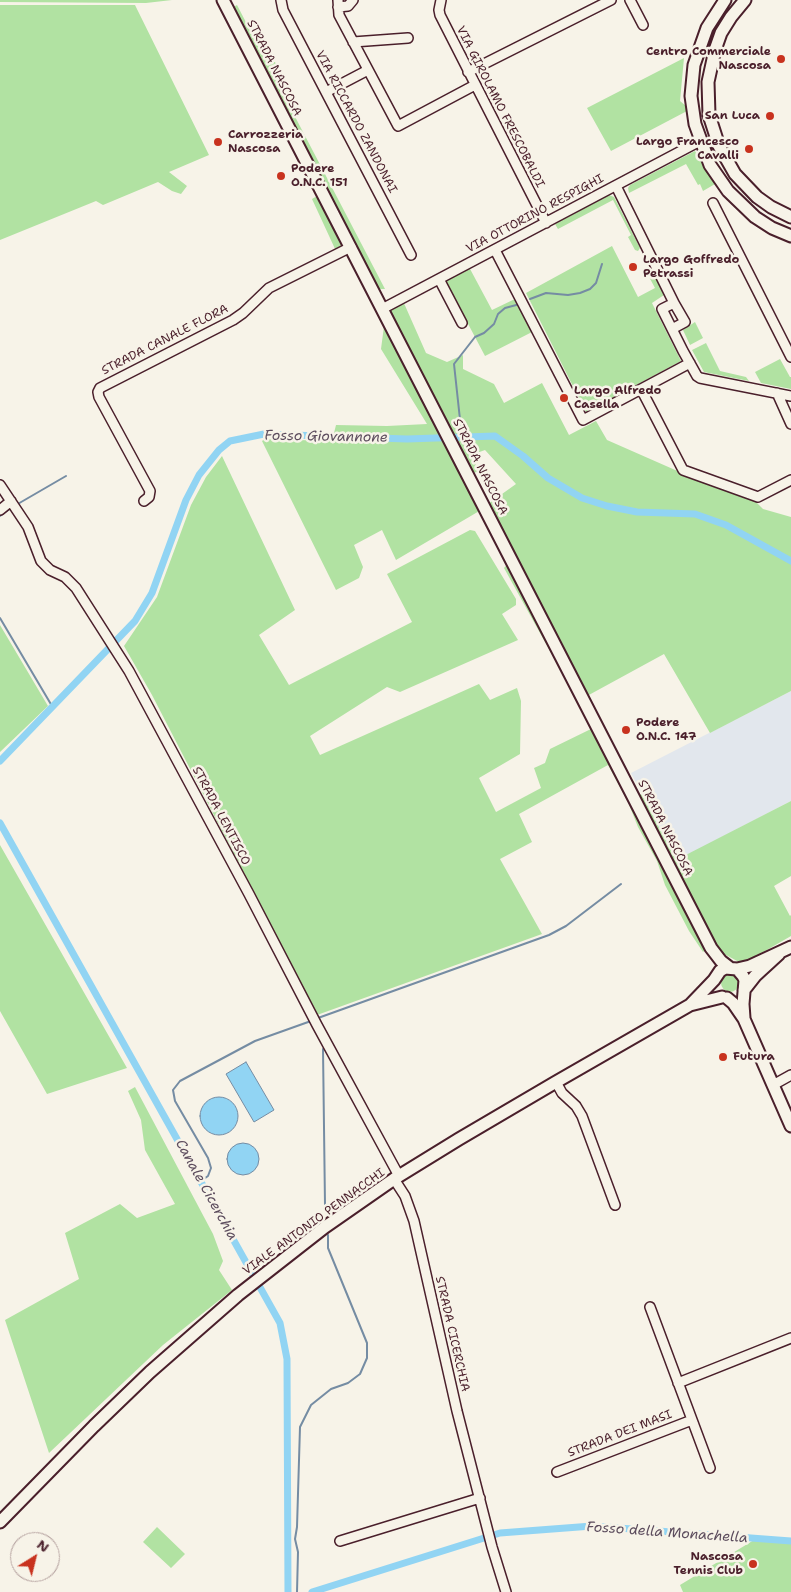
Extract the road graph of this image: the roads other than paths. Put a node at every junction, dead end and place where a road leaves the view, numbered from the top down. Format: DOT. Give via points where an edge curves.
graph roads {
  1 [pos="223,0"];
  2 [pos="281,0"];
  3 [pos="353,0"];
  4 [pos="441,0"];
  5 [pos="611,0"];
  6 [pos="630,0"];
  7 [pos="725,0"];
  8 [pos="745,0"];
  9 [pos="338,3"];
  10 [pos="642,25"];
  11 [pos="708,28"];
  12 [pos="721,34"];
  13 [pos="408,38"];
  14 [pos="353,42"];
  15 [pos="368,70"];
  16 [pos="468,72"];
  17 [pos="475,85"];
  18 [pos="326,92"];
  19 [pos="700,142"];
  20 [pos="616,186"];
  21 [pos="713,203"];
  22 [pos="789,216"];
  23 [pos="546,223"];
  24 [pos="780,232"];
  25 [pos="791,236"];
  26 [pos="351,247"];
  27 [pos="495,250"];
  28 [pos="411,255"];
  29 [pos="440,279"];
  30 [pos="674,303"];
  31 [pos="382,309"];
  32 [pos="462,323"];
  33 [pos="672,329"];
  34 [pos="791,358"];
  35 [pos="690,363"];
  36 [pos="642,388"];
  37 [pos="777,393"];
  38 [pos="791,396"];
  39 [pos="791,424"];
  40 [pos="791,480"];
  41 [pos="0,485"];
  42 [pos="11,501"];
  43 [pos="144,501"];
  44 [pos="0,510"];
  45 [pos="791,947"];
  46 [pos="712,948"];
  47 [pos="779,954"];
  48 [pos="734,968"];
  49 [pos="715,978"];
  50 [pos="744,989"];
  51 [pos="725,998"];
  52 [pos="690,1005"];
  53 [pos="744,1018"];
  54 [pos="791,1075"];
  55 [pos="556,1082"];
  56 [pos="773,1085"];
  57 [pos="791,1126"];
  58 [pos="397,1178"];
  59 [pos="615,1205"];
  60 [pos="650,1308"];
  61 [pos="791,1338"];
  62 [pos="678,1383"];
  63 [pos="692,1420"];
  64 [pos="710,1468"];
  65 [pos="556,1472"];
  66 [pos="480,1498"];
  67 [pos="0,1522"];
  68 [pos="340,1540"];
  69 [pos="506,1592"];
  1 -- 26 [label="street, STRADA NASCOSA"];
  2 -- 18 [label="street, VIA RICCARDO ZANDONAI" via="283,10"];
  3 -- 9 [label="street" via="348,6"];
  4 -- 16 [label="street, VIA GIROLAMO FRESCOBALDI" via="440,15"];
  5 -- 16 [label="street"];
  6 -- 10 [label="street"];
  7 -- 11 [label="street"];
  8 -- 12 [label="street"];
  9 -- 14 [label="street" via="339,15"];
  11 -- 12 [label="street"];
  11 -- 19 [label="street" via="699,47 692,79 692,111"];
  12 -- 22 [label="street" via="708,82 710,115 716,138 746,187 771,207"];
  13 -- 14 [label="street"];
  14 -- 15 [label="street"];
  15 -- 17 [label="street" via="398,126"];
  15 -- 18 [label="street"];
  16 -- 17 [label="street, VIA GIROLAMO FRESCOBALDI"];
  17 -- 23 [label="street, VIA GIROLAMO FRESCOBALDI"];
  18 -- 28 [label="street, VIA RICCARDO ZANDONAI"];
  19 -- 20 [label="street, VIA OTTORINO RESPIGHI"];
  19 -- 24 [label="street" via="710,165 728,191 755,217"];
  20 -- 23 [label="street, VIA OTTORINO RESPIGHI"];
  20 -- 30 [label="street"];
  21 -- 34 [label="street"];
  22 -- 24 [label="street"];
  23 -- 27 [label="street, VIA OTTORINO RESPIGHI"];
  24 -- 25 [label="street"];
  26 -- 31 [label="street, STRADA NASCOSA"];
  26 -- 43 [label="street, STRADA CANALE FLORA" via="269,288 236,318 100,388 99,398 150,491"];
  27 -- 29 [label="street, VIA OTTORINO RESPIGHI"];
  27 -- 36 [label="street" via="583,420"];
  29 -- 31 [label="street, VIA OTTORINO RESPIGHI"];
  29 -- 32 [label="street"];
  30 -- 33 [label="street" via="684,322"];
  30 -- 33 [label="street" via="662,309"];
  31 -- 46 [label="street, STRADA NASCOSA"];
  33 -- 35 [label="street"];
  35 -- 36 [label="street"];
  35 -- 37 [label="street" via="697,376 704,380"];
  36 -- 40 [label="street" via="683,470 758,497"];
  37 -- 38 [label="street"];
  37 -- 39 [label="street"];
  41 -- 42 [label="street, STRADA LENTISCO"];
  42 -- 44 [label="street"];
  42 -- 58 [label="street, STRADA LENTISCO" via="30,530 42,564 74,585 118,652"];
  45 -- 47 [label="street"];
  46 -- 48 [label="street, STRADA NASCOSA" via="721,961"];
  46 -- 49 [label="street, STRADA NASCOSA"];
  47 -- 48 [label="street" via="750,966"];
  47 -- 50 [label="street"];
  48 -- 49 [label="street" via="725,968"];
  48 -- 50 [label="street" via="744,976"];
  49 -- 51 [label="street" via="716,990"];
  49 -- 52 [label="street, VIALE ANTONIO PENNACCHI"];
  50 -- 51 [label="street" via="735,998"];
  50 -- 53 [label="street"];
  51 -- 52 [label="street, VIALE ANTONIO PENNACCHI"];
  51 -- 53 [label="street"];
  52 -- 55 [label="street, VIALE ANTONIO PENNACCHI"];
  53 -- 56 [label="street"];
  54 -- 56 [label="street"];
  55 -- 58 [label="street, VIALE ANTONIO PENNACCHI"];
  55 -- 59 [label="street" via="582,1116"];
  56 -- 57 [label="street"];
  58 -- 66 [label="street, STRADA CICERCHIA" via="414,1221"];
  58 -- 67 [label="street, VIALE ANTONIO PENNACCHI" via="268,1271 166,1357"];
  60 -- 62 [label="street, STRADA DEI MASI"];
  61 -- 62 [label="street"];
  62 -- 63 [label="street, STRADA DEI MASI"];
  63 -- 64 [label="street, STRADA DEI MASI"];
  63 -- 65 [label="street, STRADA DEI MASI"];
  66 -- 68 [label="street"];
  66 -- 69 [label="street, STRADA CICERCHIA"];
}
